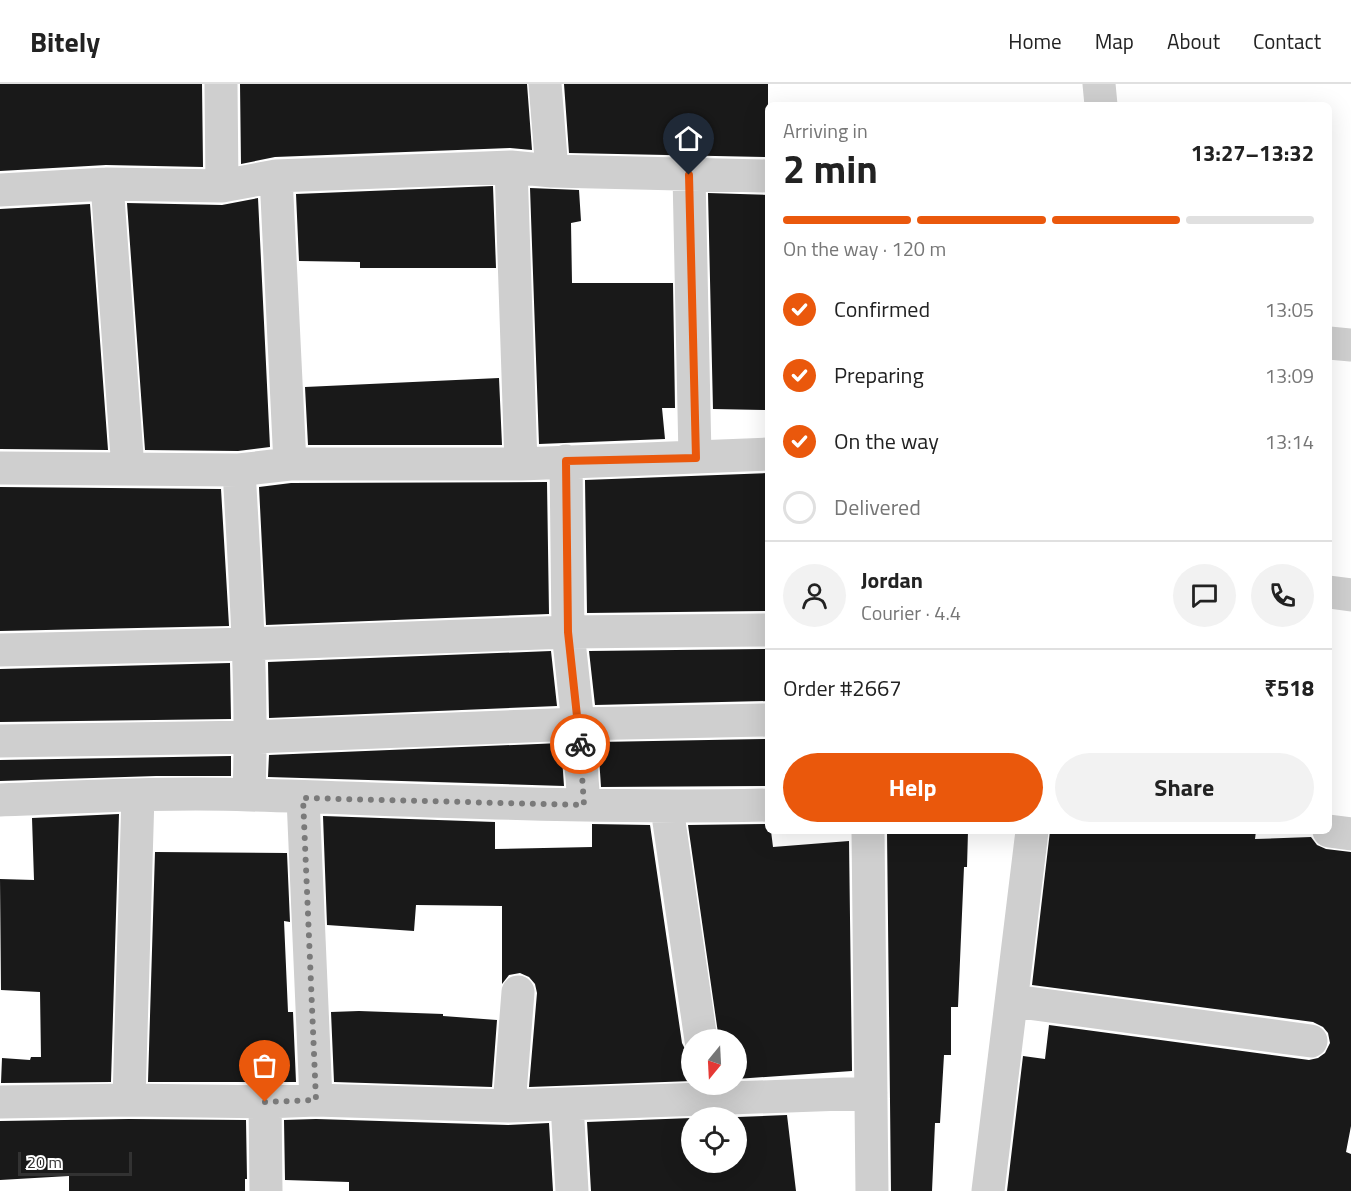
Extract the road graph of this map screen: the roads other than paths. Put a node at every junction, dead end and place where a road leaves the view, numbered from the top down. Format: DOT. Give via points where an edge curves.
graph roads {
  1 [pos="221,84"];
  2 [pos="545,84"];
  3 [pos="1099,84"];
  4 [pos="1101,102"];
  5 [pos="511,167"];
  6 [pos="552,171"];
  7 [pos="689,175"];
  8 [pos="276,176"];
  9 [pos="765,176"];
  10 [pos="107,184"];
  11 [pos="222,186"];
  12 [pos="0,190"];
  13 [pos="1332,343"];
  14 [pos="1351,345"];
  15 [pos="765,454"];
  16 [pos="696,458"];
  17 [pos="566,461"];
  18 [pos="290,464"];
  19 [pos="521,464"];
  20 [pos="0,468"];
  21 [pos="128,469"];
  22 [pos="239,470"];
  23 [pos="1332,592"];
  24 [pos="1351,595"];
  25 [pos="765,630"];
  26 [pos="568,632"];
  27 [pos="249,644"];
  28 [pos="0,650"];
  29 [pos="765,720"];
  30 [pos="578,724"];
  31 [pos="251,737"];
  32 [pos="0,741"];
  33 [pos="138,795"];
  34 [pos="249,795"];
  35 [pos="303,798"];
  36 [pos="0,800"];
  37 [pos="584,805"];
  38 [pos="765,805"];
  39 [pos="667,808"];
  40 [pos="1332,831"];
  41 [pos="868,834"];
  42 [pos="1032,834"];
  43 [pos="1351,834"];
  44 [pos="518,992"];
  45 [pos="1012,1001"];
  46 [pos="699,1029"];
  47 [pos="1311,1041"];
  48 [pos="747,1092"];
  49 [pos="871,1093"];
  50 [pos="681,1094"];
  51 [pos="129,1100"];
  52 [pos="316,1100"];
  53 [pos="0,1102"];
  54 [pos="265,1102"];
  55 [pos="567,1104"];
  56 [pos="509,1106"];
  57 [pos="266,1191"];
  58 [pos="572,1191"];
  59 [pos="872,1191"];
  60 [pos="988,1191"];
  1 -- 11 [label="street"];
  2 -- 6 [label="street"];
  3 -- 4 [label="street"];
  5 -- 6 [label="street"];
  5 -- 8 [label="street"];
  5 -- 19 [label="street"];
  6 -- 7 [label="street"];
  7 -- 9 [label="street"];
  7 -- 16 [label="street"];
  8 -- 11 [label="street"];
  8 -- 18 [label="street"];
  10 -- 11 [label="street"];
  10 -- 12 [label="street"];
  10 -- 21 [label="street"];
  13 -- 14 [label="street"];
  15 -- 16 [label="street"];
  16 -- 17 [label="street"];
  17 -- 19 [label="street"];
  17 -- 26 [label="street"];
  18 -- 19 [label="street"];
  18 -- 22 [label="street"];
  20 -- 21 [label="street"];
  21 -- 22 [label="street"];
  22 -- 27 [label="street"];
  23 -- 24 [label="street"];
  25 -- 26 [label="street"];
  26 -- 27 [label="street"];
  26 -- 30 [label="street"];
  27 -- 28 [label="street"];
  27 -- 31 [label="street"];
  29 -- 30 [label="street"];
  30 -- 31 [label="street"];
  30 -- 37 [label="street"];
  31 -- 32 [label="street"];
  31 -- 34 [label="street"];
  33 -- 34 [label="street"];
  33 -- 36 [label="street"];
  33 -- 51 [label="street"];
  34 -- 35 [label="street"];
  35 -- 37 [label="street"];
  35 -- 52 [label="street"];
  37 -- 39 [label="street"];
  38 -- 39 [label="street"];
  39 -- 46 [label="street"];
  40 -- 43 [label="street"];
  41 -- 49 [label="street"];
  42 -- 45 [label="street"];
  44 -- 56 [label="street"];
  45 -- 47 [label="street"];
  45 -- 60 [label="street"];
  48 -- 49 [label="street"];
  49 -- 59 [label="street"];
  50 -- 55 [label="street"];
  51 -- 53 [label="street"];
  51 -- 54 [label="street"];
  52 -- 54 [label="street"];
  52 -- 56 [label="street"];
  54 -- 57 [label="street"];
  55 -- 56 [label="street"];
  55 -- 58 [label="street"];
}
